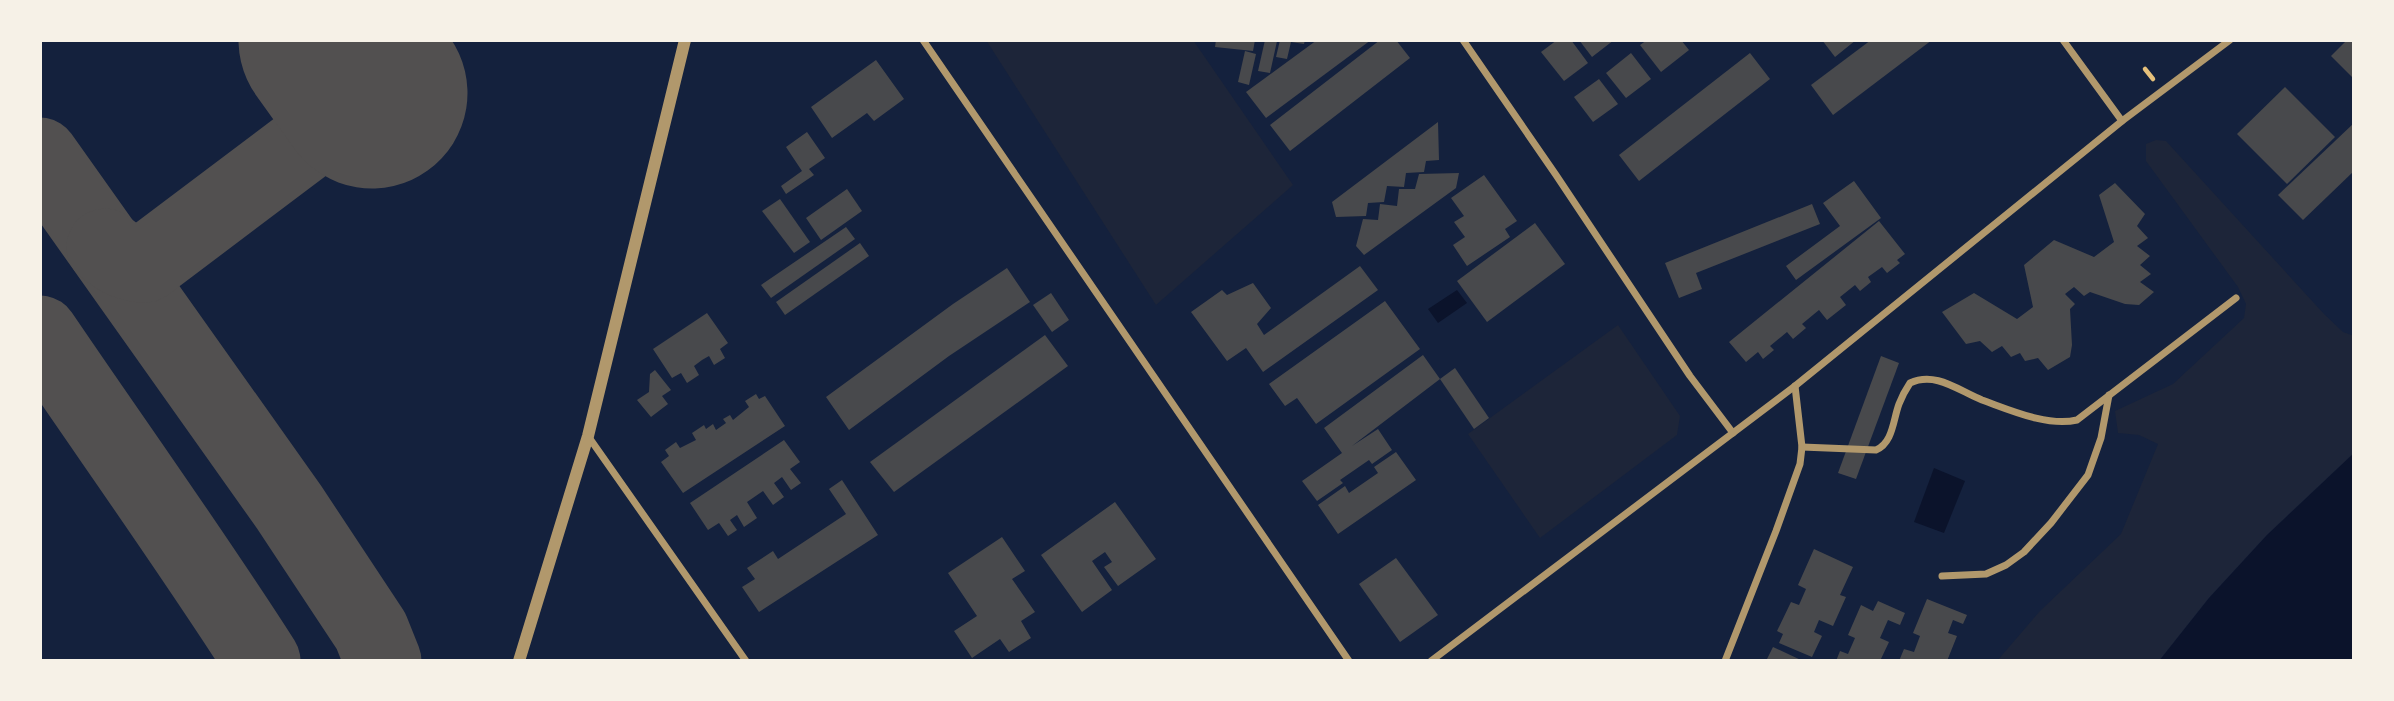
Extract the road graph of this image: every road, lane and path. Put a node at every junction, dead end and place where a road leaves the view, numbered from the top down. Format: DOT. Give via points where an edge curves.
graph roads {
  1 [pos="685,40"];
  2 [pos="923,40"];
  3 [pos="1463,40"];
  4 [pos="2063,40"];
  5 [pos="2230,40"];
  6 [pos="2122,121"];
  7 [pos="2236,298"];
  8 [pos="1795,386"];
  9 [pos="2109,395"];
  10 [pos="1733,433"];
  11 [pos="588,436"];
  12 [pos="1802,447"];
  13 [pos="1942,576"];
  14 [pos="519,661"];
  15 [pos="746,661"];
  16 [pos="1349,661"];
  17 [pos="1431,661"];
  18 [pos="1725,661"];
  1 -- 11 [label="street"];
  2 -- 16 [label="street"];
  3 -- 10 [label="street"];
  4 -- 6 [label="street"];
  5 -- 6 [label="street"];
  6 -- 8 [label="street"];
  7 -- 9 [label="street"];
  8 -- 10 [label="street"];
  8 -- 12 [label="street"];
  9 -- 12 [label="street" via="2077,420 2064,423 1925,378 1910,383 1882,447"];
  9 -- 13 [label="street" via="2088,475 2051,523 2006,565 1986,574"];
  10 -- 17 [label="street"];
  11 -- 14 [label="street"];
  11 -- 15 [label="street"];
  12 -- 18 [label="street" via="1776,531"];
}
